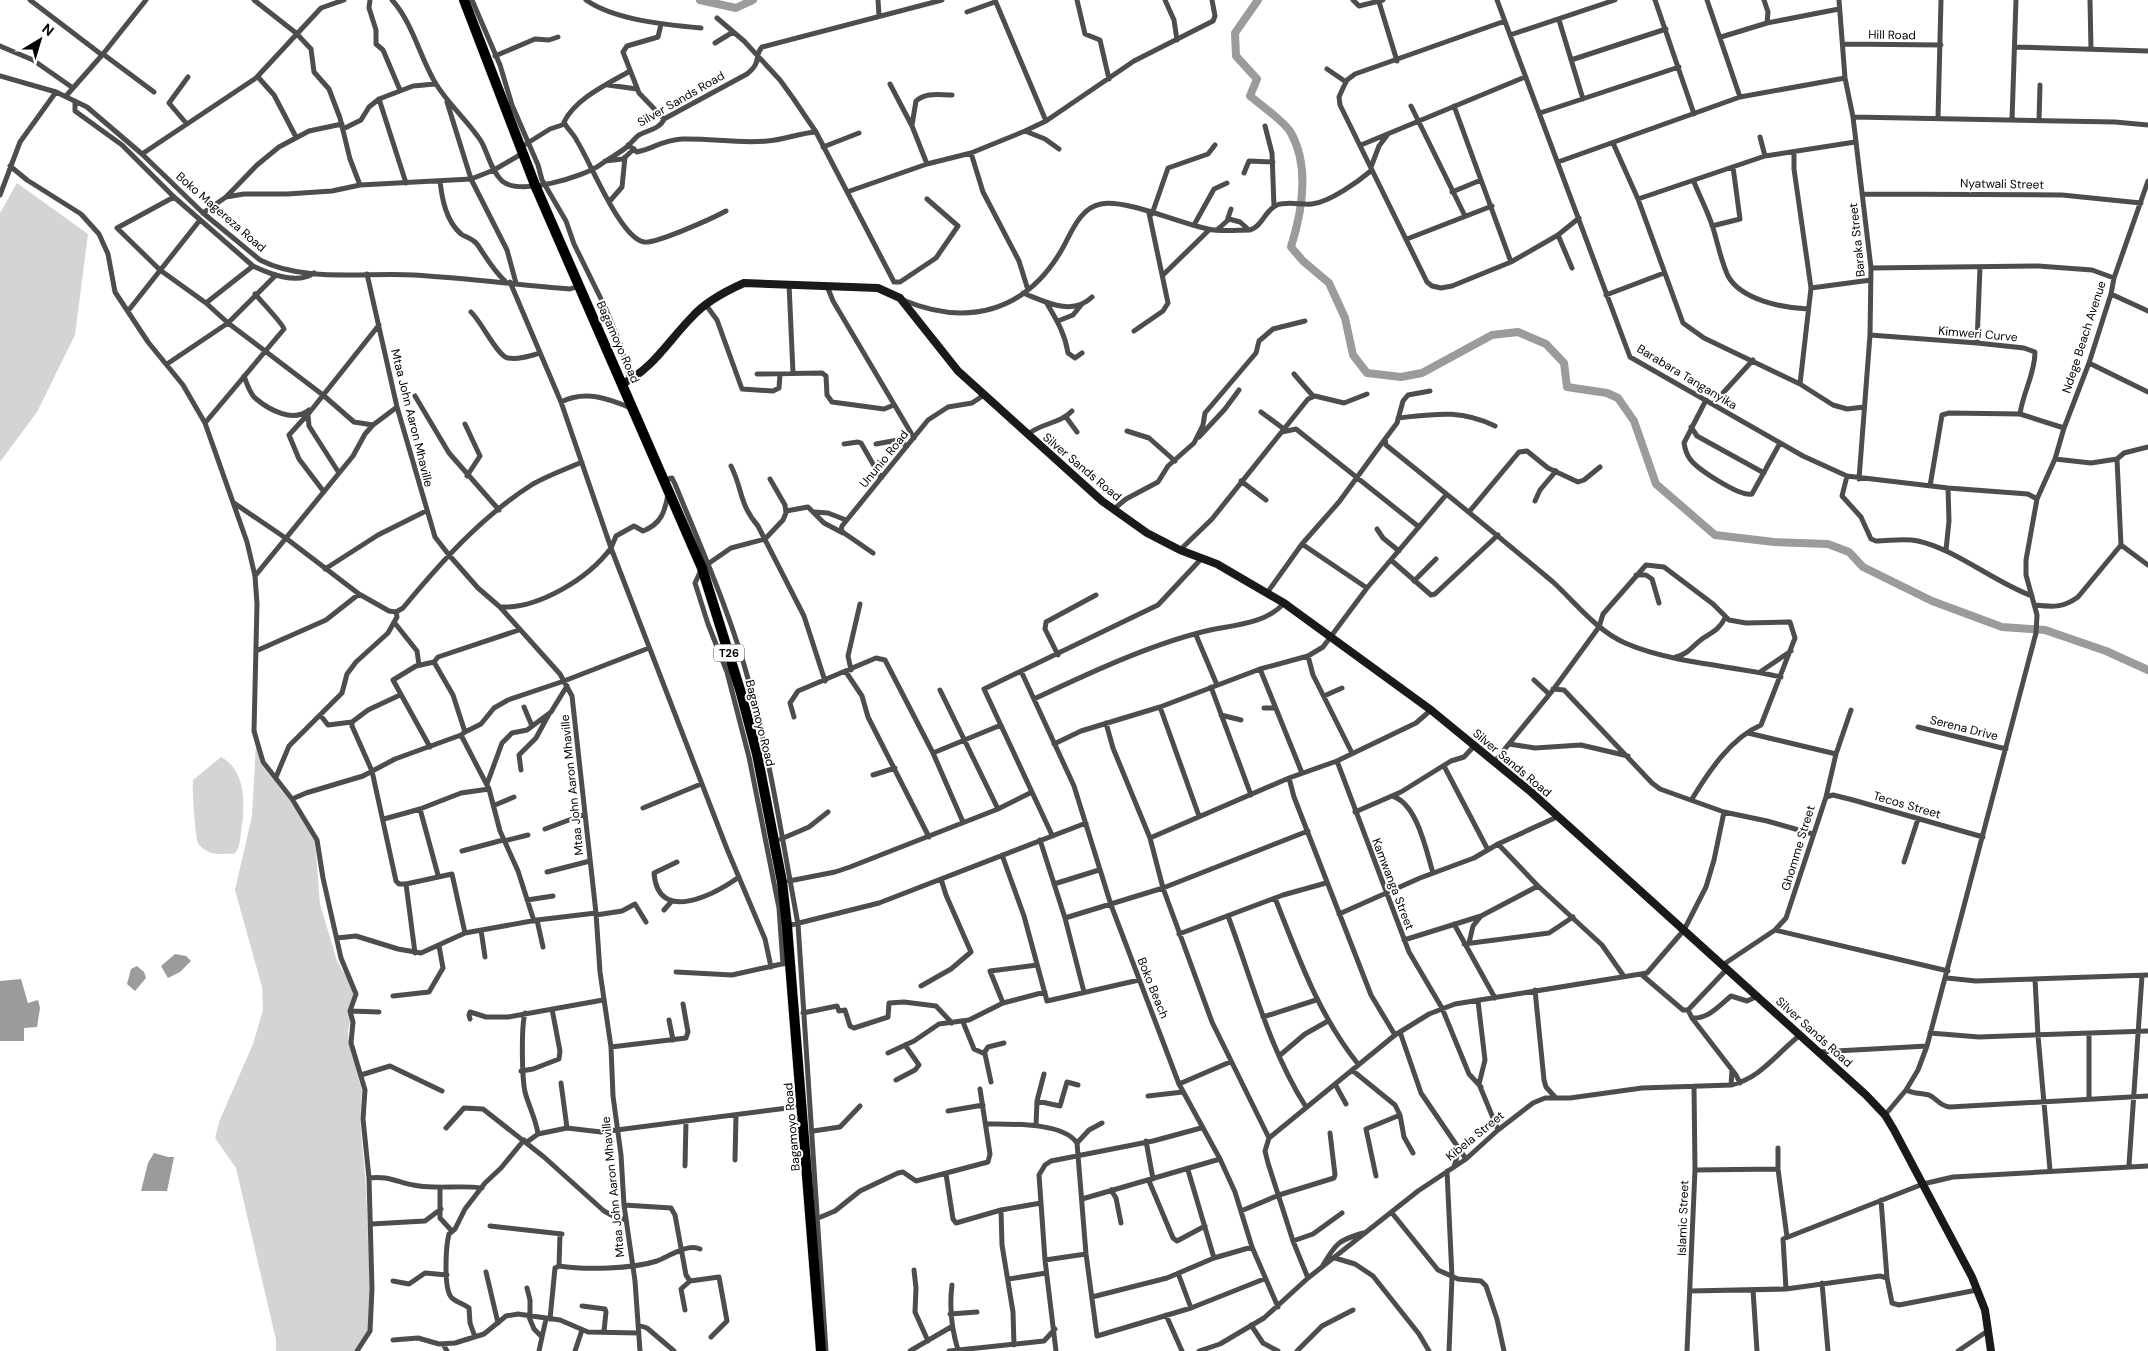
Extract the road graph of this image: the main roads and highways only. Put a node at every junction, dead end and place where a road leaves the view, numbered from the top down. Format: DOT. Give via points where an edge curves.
graph roads {
  1 [pos="464,0"];
  2 [pos="821,1351"];
  1 -- 2 [label="highway, Bagamoyo Road / T26" via="579,286 626,382 668,492 705,566 737,694 757,754 787,881 793,925 787,963 803,1106"];
}
